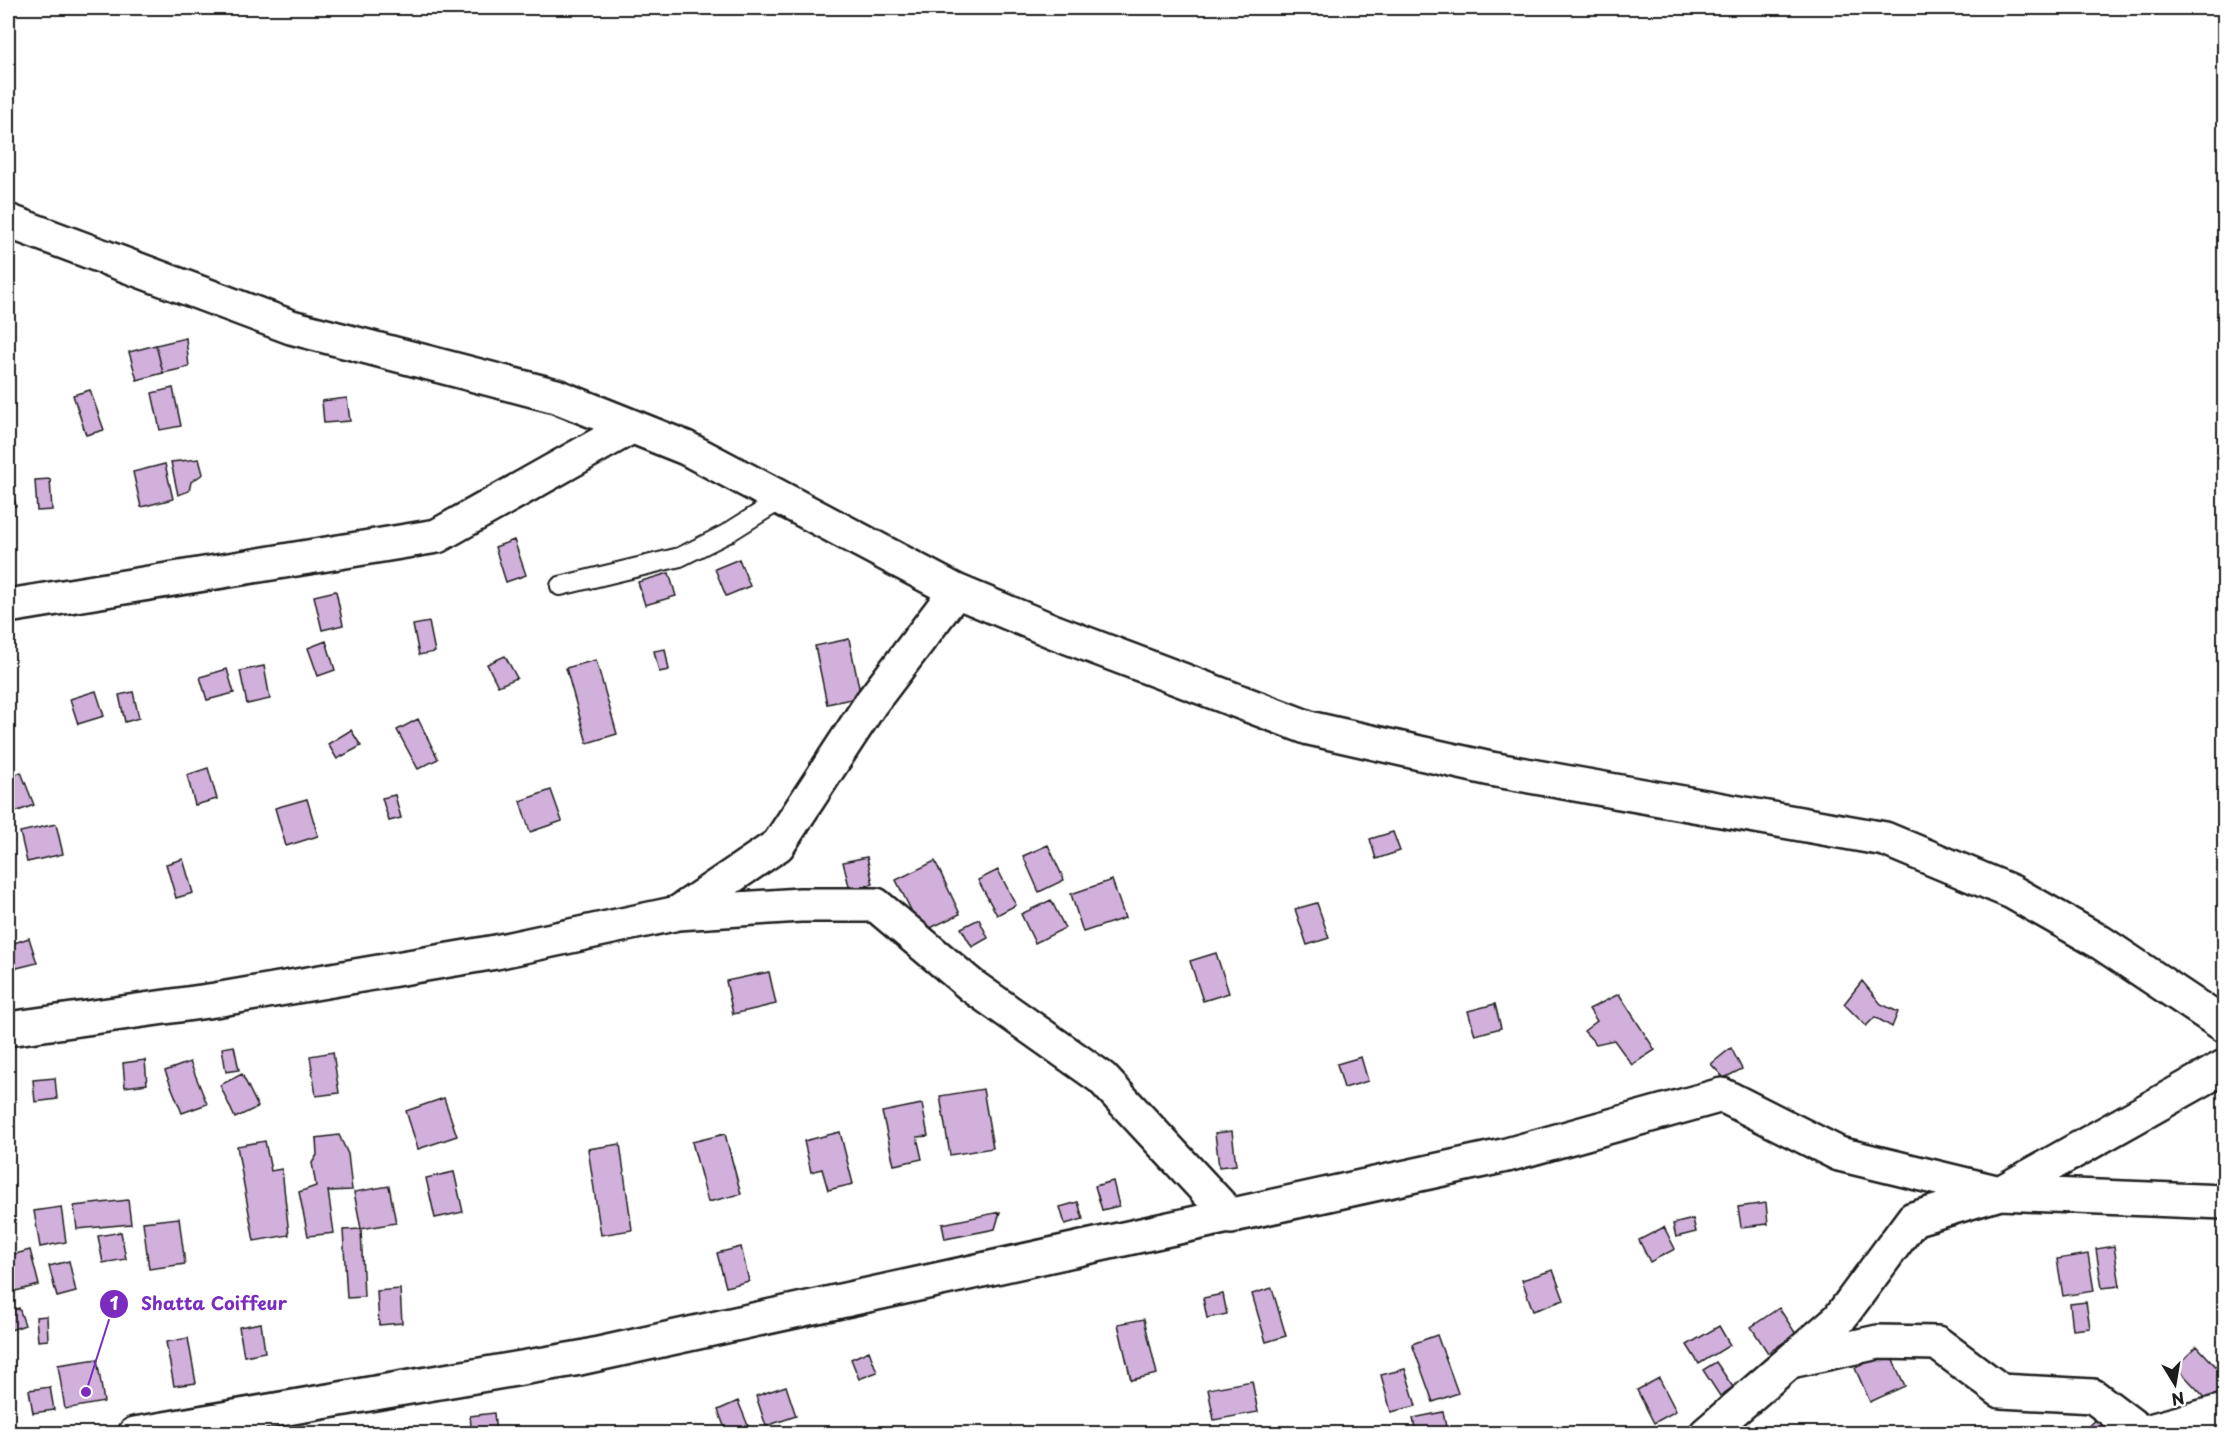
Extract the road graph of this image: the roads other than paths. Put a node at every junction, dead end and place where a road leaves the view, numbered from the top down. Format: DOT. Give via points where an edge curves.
graph roads {
  1 [pos="8,221"];
  2 [pos="632,427"];
  3 [pos="782,500"];
  4 [pos="560,586"];
  5 [pos="956,591"];
  6 [pos="8,606"];
  7 [pos="678,913"];
  8 [pos="2224,1025"];
  9 [pos="8,1029"];
  10 [pos="2224,1067"];
  11 [pos="2000,1193"];
  12 [pos="2224,1202"];
  13 [pos="1231,1217"];
  14 [pos="1791,1361"];
  15 [pos="2224,1411"];
  16 [pos="135,1434"];
  17 [pos="1706,1434"];
  1 -- 2 [label="street" via="291,327 556,396"];
  2 -- 3 [label="street" via="686,448"];
  2 -- 6 [label="street" via="437,536"];
  3 -- 4 [label="lane" via="680,557"];
  3 -- 5 [label="street"];
  5 -- 7 [label="street" via="871,703 778,845"];
  5 -- 8 [label="street" via="1309,728 1491,769 1885,839 2012,892 2100,942"];
  7 -- 9 [label="street" via="484,954"];
  7 -- 13 [label="street" via="876,904 972,986 1101,1078"];
  10 -- 11 [label="street"];
  11 -- 12 [label="street"];
  11 -- 13 [label="street" via="1839,1154 1722,1095 1507,1155"];
  11 -- 14 [label="street" via="1913,1219 1839,1319"];
  13 -- 16 [label="street" via="580,1358"];
  14 -- 15 [label="street" via="1878,1342 1938,1343 2001,1390 2093,1396 2142,1433"];
  14 -- 17 [label="street"];
}
